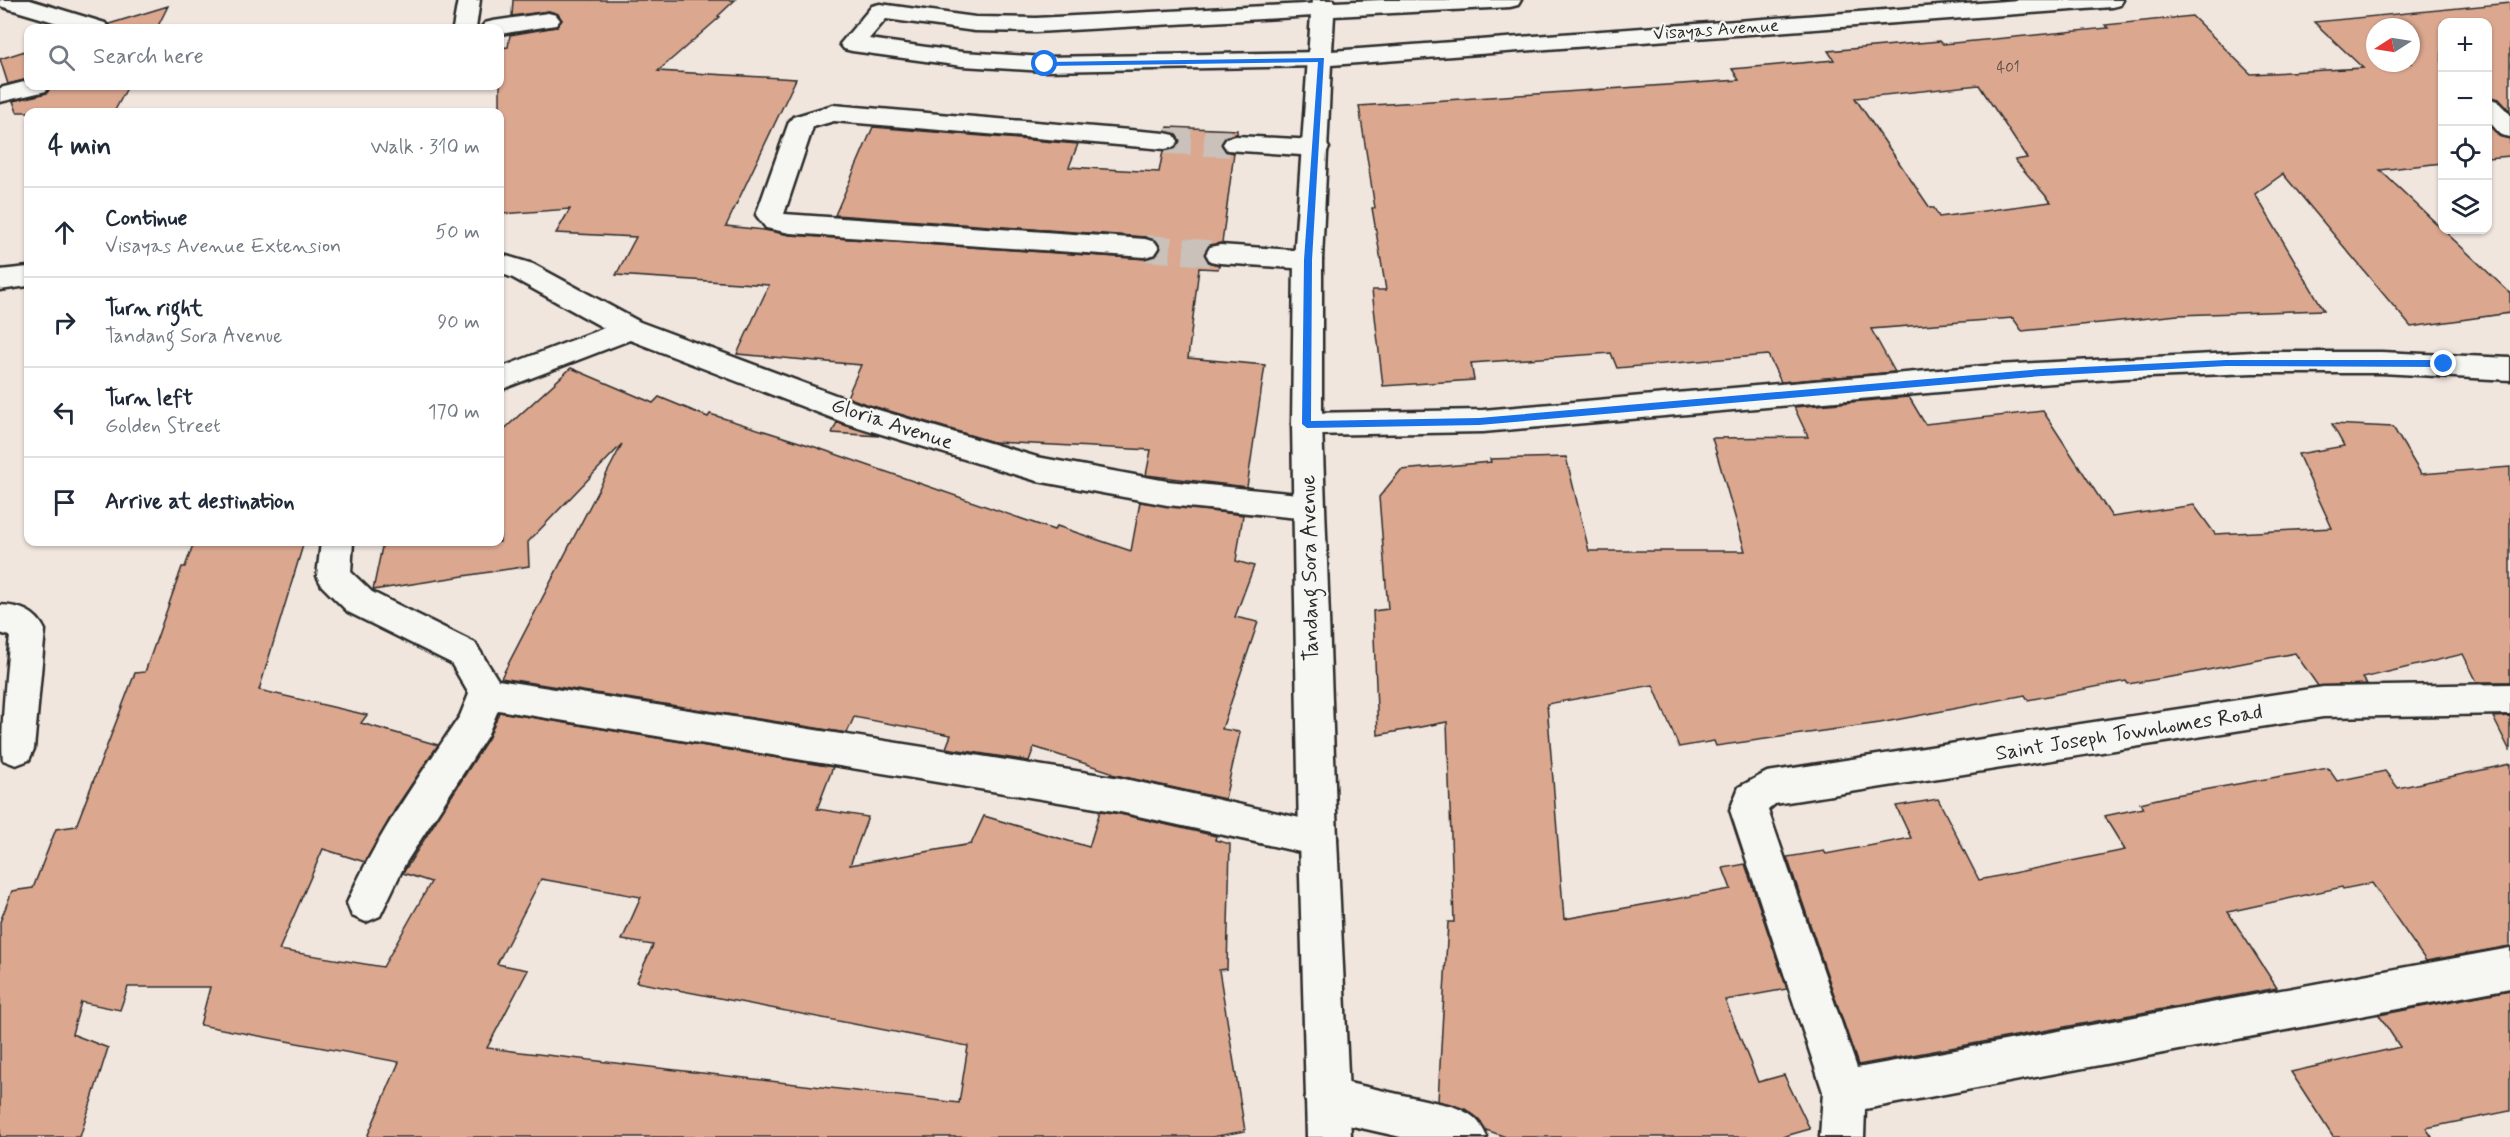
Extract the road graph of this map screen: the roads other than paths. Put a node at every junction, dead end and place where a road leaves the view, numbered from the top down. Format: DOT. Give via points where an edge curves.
graph roads {
  1 [pos="6,0"];
  2 [pos="469,0"];
  3 [pos="1510,0"];
  4 [pos="2112,0"];
  5 [pos="2046,2"];
  6 [pos="1323,5"];
  7 [pos="548,20"];
  8 [pos="84,24"];
  9 [pos="466,24"];
  10 [pos="504,26"];
  11 [pos="1321,59"];
  12 [pos="24,89"];
  13 [pos="0,95"];
  14 [pos="2492,111"];
  15 [pos="2510,129"];
  16 [pos="1165,141"];
  17 [pos="1236,144"];
  18 [pos="1316,148"];
  19 [pos="1145,248"];
  20 [pos="1220,254"];
  21 [pos="1308,260"];
  22 [pos="504,264"];
  23 [pos="24,278"];
  24 [pos="0,279"];
  25 [pos="630,329"];
  26 [pos="2510,369"];
  27 [pos="504,377"];
  28 [pos="1307,424"];
  29 [pos="1308,507"];
  30 [pos="337,546"];
  31 [pos="0,619"];
  32 [pos="487,693"];
  33 [pos="2510,699"];
  34 [pos="16,749"];
  35 [pos="1318,839"];
  36 [pos="366,903"];
  37 [pos="2510,968"];
  38 [pos="1844,1092"];
  39 [pos="1328,1118"];
  40 [pos="1465,1137"];
  41 [pos="1842,1137"];
  1 -- 8 [label="street"];
  2 -- 9 [label="street"];
  3 -- 6 [label="street"];
  4 -- 5 [label="street, Visayas Avenue"];
  5 -- 11 [label="street, Visayas Avenue"];
  6 -- 11 [label="street, Tandang Sora Avenue"];
  6 -- 11 [label="street, Visayas Avenue" via="1036,25 975,24 880,11 852,44 962,59 1045,64"];
  7 -- 10 [label="street"];
  11 -- 18 [label="street, Tandang Sora Avenue"];
  12 -- 13 [label="street"];
  14 -- 15 [label="street"];
  16 -- 19 [label="street" via="833,113 802,122 769,215 776,222 790,224"];
  17 -- 18 [label="street"];
  18 -- 21 [label="street, Tandang Sora Avenue"];
  20 -- 21 [label="street"];
  21 -- 28 [label="street, Tandang Sora Avenue"];
  22 -- 25 [label="street, Gloria Avenue"];
  23 -- 24 [label="street"];
  25 -- 27 [label="street"];
  25 -- 29 [label="street, Gloria Avenue" via="856,414 1037,469 1167,493"];
  26 -- 28 [label="street" via="2444,364 2226,363 2042,373 1479,421"];
  28 -- 29 [label="street, Tandang Sora Avenue"];
  29 -- 35 [label="street, Tandang Sora Avenue"];
  30 -- 32 [label="street" via="334,576 360,602 463,653"];
  31 -- 34 [label="street" via="15,620 28,630"];
  32 -- 35 [label="street" via="1120,795"];
  32 -- 36 [label="street" via="474,725 392,851"];
  33 -- 38 [label="street, Saint Joseph Townhomes Road" via="2323,702 1767,789 1752,799 1749,810"];
  35 -- 39 [label="street, Tandang Sora Avenue"];
  37 -- 38 [label="street"];
  38 -- 41 [label="street"];
  39 -- 40 [label="street" via="1452,1127"];
}
